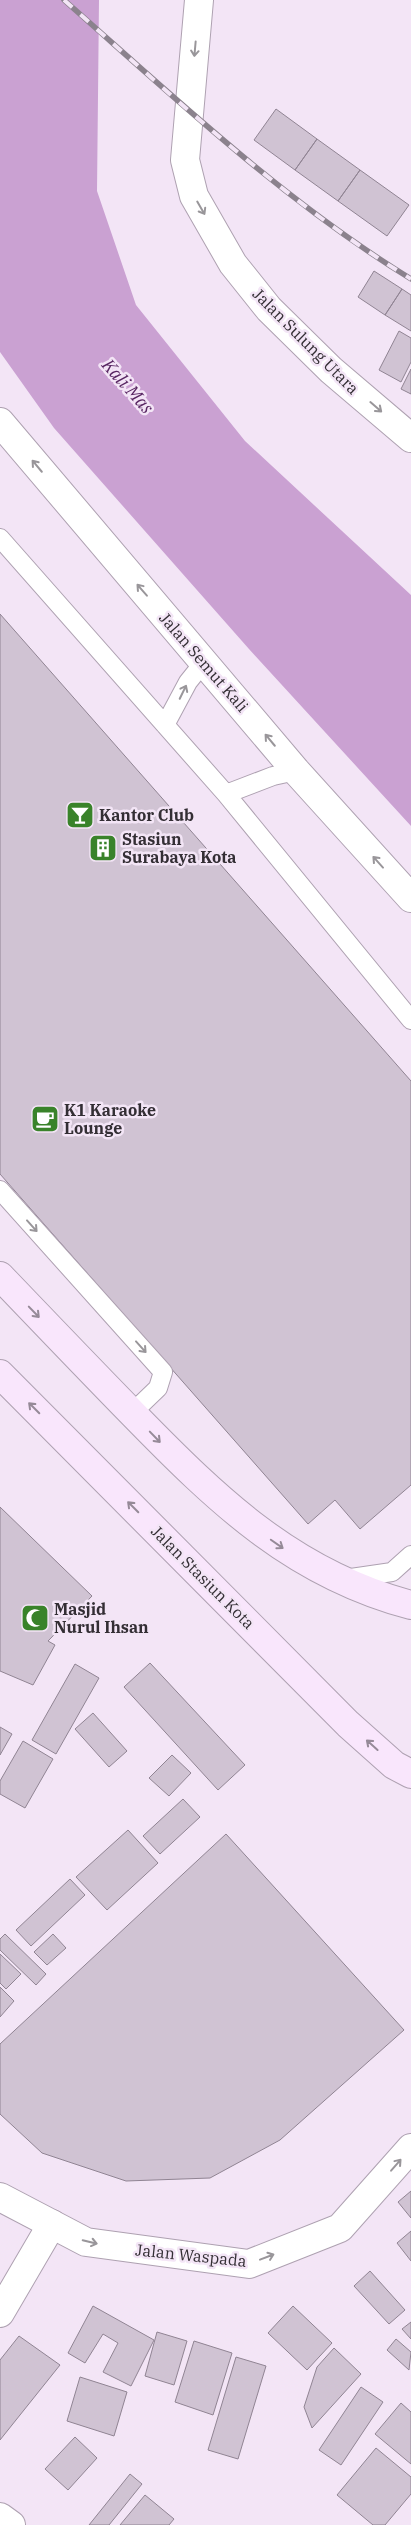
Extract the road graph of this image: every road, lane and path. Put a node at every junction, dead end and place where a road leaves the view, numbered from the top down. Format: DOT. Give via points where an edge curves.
graph roads {
  1 [pos="199,0"];
  2 [pos="0,422"];
  3 [pos="411,438"];
  4 [pos="0,538"];
  5 [pos="204,662"];
  6 [pos="165,725"];
  7 [pos="296,771"];
  8 [pos="226,794"];
  9 [pos="411,898"];
  10 [pos="411,1020"];
  11 [pos="0,1190"];
  12 [pos="0,1276"];
  13 [pos="0,1374"];
  14 [pos="132,1413"];
  15 [pos="411,1555"];
  16 [pos="338,1580"];
  17 [pos="411,1605"];
  18 [pos="411,1774"];
  19 [pos="411,2148"];
  20 [pos="0,2197"];
  21 [pos="52,2224"];
  22 [pos="0,2313"];
  23 [pos="0,2517"];
  24 [pos="11,2525"];
  1 -- 3 [label="street, Jalan Sulung Utara, one-way" via="185,160 194,196 232,264 269,309 332,370"];
  5 -- 2 [label="street, Jalan Semut Kali, one-way"];
  4 -- 6 [label="lane"];
  6 -- 5 [label="lane, one-way" via="188,682"];
  7 -- 5 [label="street, Jalan Semut Kali, one-way"];
  6 -- 8 [label="lane"];
  7 -- 8 [label="lane" via="265,778"];
  9 -- 7 [label="street, Jalan Semut Kali, one-way"];
  8 -- 10 [label="lane"];
  11 -- 14 [label="lane, one-way" via="163,1372 158,1388"];
  12 -- 14 [label="main road, one-way"];
  18 -- 13 [label="main road, Jalan Stasiun Kota, one-way" via="394,1765 348,1724"];
  14 -- 16 [label="main road, one-way" via="196,1479 276,1545"];
  15 -- 16 [label="lane" via="392,1572"];
  16 -- 17 [label="main road"];
  21 -- 19 [label="street, Jalan Waspada, one-way" via="86,2242 249,2264 340,2228"];
  20 -- 21 [label="street, Jalan Waspada"];
  21 -- 22 [label="street"];
  23 -- 24 [label="street"];
}
